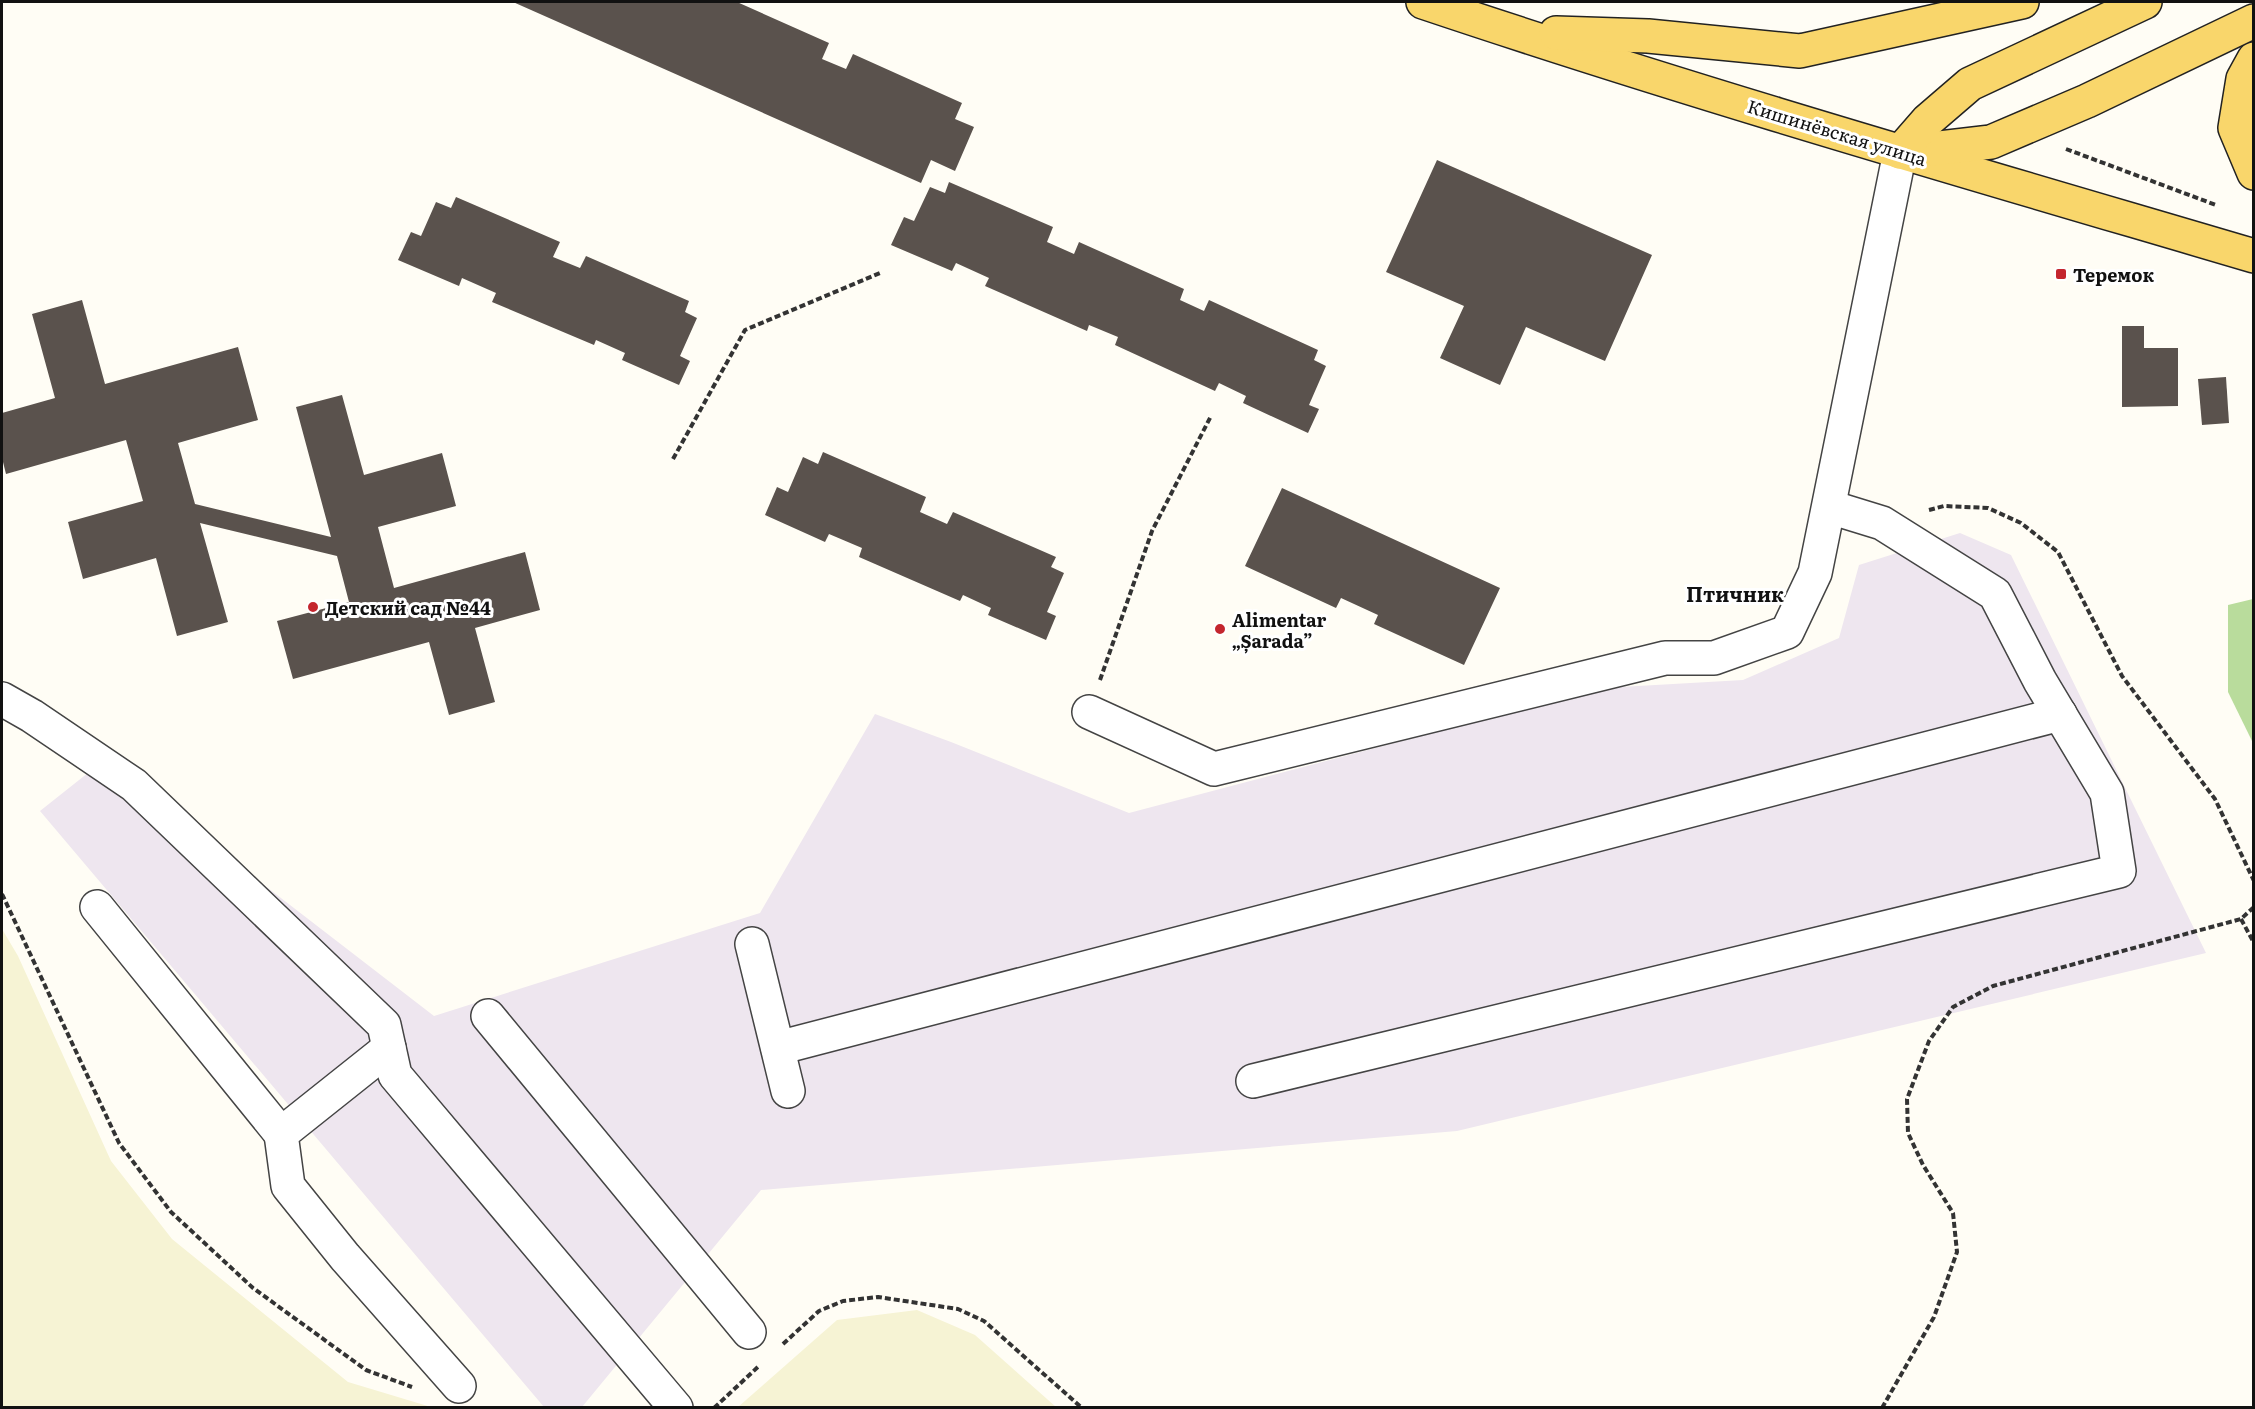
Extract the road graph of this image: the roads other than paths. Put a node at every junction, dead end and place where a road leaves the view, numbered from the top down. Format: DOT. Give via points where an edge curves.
graph roads {
  1 [pos="1423,2"];
  2 [pos="2022,2"];
  3 [pos="2145,2"];
  4 [pos="2253,21"];
  5 [pos="1512,32"];
  6 [pos="2253,59"];
  7 [pos="1900,152"];
  8 [pos="2253,173"];
  9 [pos="2253,256"];
  10 [pos="1830,507"];
  11 [pos="2,699"];
  12 [pos="1089,712"];
  13 [pos="2060,714"];
  14 [pos="97,907"];
  15 [pos="752,944"];
  16 [pos="488,1016"];
  17 [pos="389,1048"];
  18 [pos="778,1048"];
  19 [pos="1253,1081"];
  20 [pos="788,1091"];
  21 [pos="281,1134"];
  22 [pos="749,1332"];
  23 [pos="459,1386"];
  24 [pos="676,1407"];
  1 -- 5 [label="main road, Кишинёвская улица"];
  2 -- 5 [label="main road" via="1800,51 1648,36"];
  3 -- 7 [label="main road" via="1970,84 1927,121"];
  4 -- 7 [label="main road" via="2087,101 1991,142"];
  5 -- 7 [label="main road, Кишинёвская улица"];
  6 -- 8 [label="main road" via="2243,79 2235,128"];
  7 -- 9 [label="main road, Кишинёвская улица"];
  7 -- 10 [label="lane"];
  10 -- 12 [label="lane" via="1815,573 1787,632 1714,658 1665,658 1214,769"];
  10 -- 13 [label="lane" via="1882,523 1995,594"];
  11 -- 17 [label="lane" via="134,785 384,1024"];
  13 -- 18 [label="lane"];
  13 -- 19 [label="lane" via="2107,793 2119,871"];
  14 -- 21 [label="lane"];
  15 -- 18 [label="lane"];
  16 -- 22 [label="lane"];
  17 -- 21 [label="lane"];
  17 -- 24 [label="lane" via="395,1075"];
  18 -- 20 [label="lane"];
  21 -- 23 [label="lane" via="288,1185 345,1257"];
}
